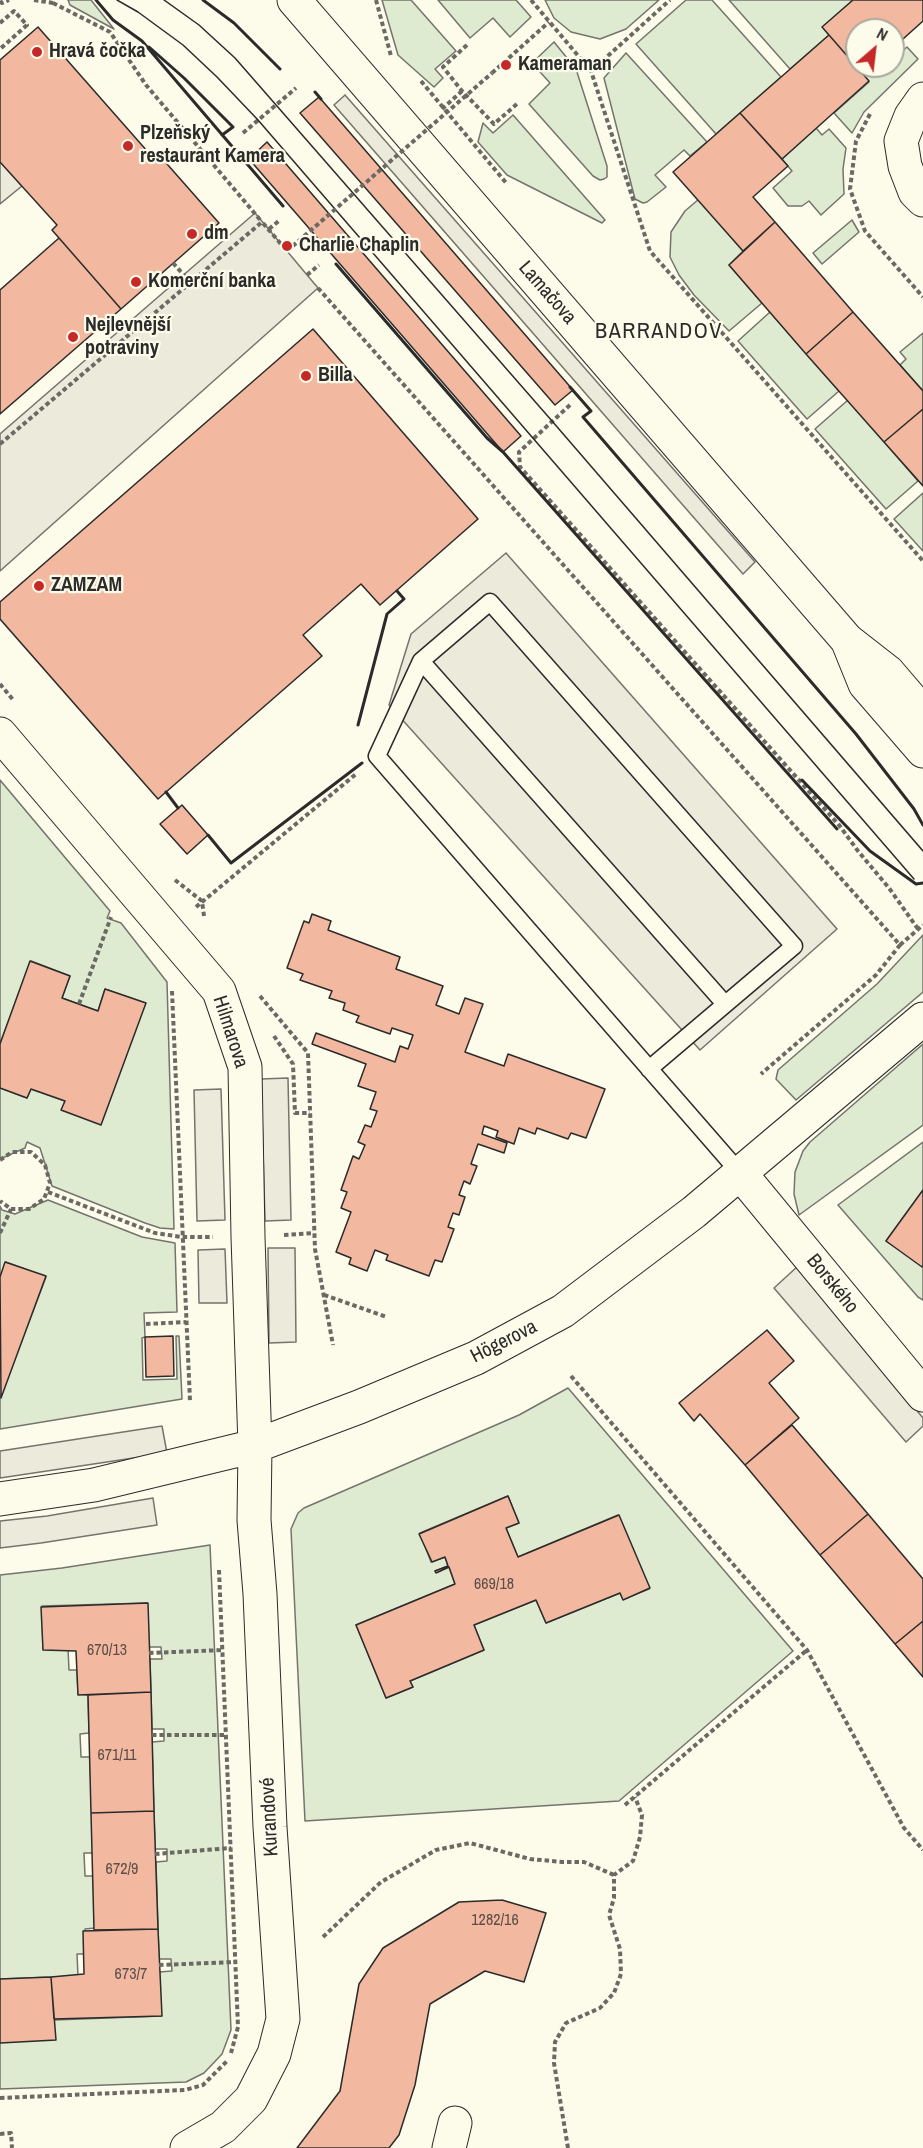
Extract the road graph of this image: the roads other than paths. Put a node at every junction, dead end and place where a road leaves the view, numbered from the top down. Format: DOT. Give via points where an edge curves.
graph roads {
  1 [pos="294,0"];
  2 [pos="923,99"];
  3 [pos="923,200"];
  4 [pos="847,640"];
  5 [pos="421,661"];
  6 [pos="923,712"];
  7 [pos="0,734"];
  8 [pos="923,751"];
  9 [pos="725,1004"];
  10 [pos="923,1019"];
  11 [pos="649,1069"];
  12 [pos="740,1173"];
  13 [pos="923,1395"];
  14 [pos="255,1446"];
  15 [pos="0,1499"];
  16 [pos="187,2148"];
  1 -- 4 [label="street, Lamačova"];
  2 -- 3 [label="street" via="911,116 902,141 905,166 915,192"];
  4 -- 6 [label="street, Lamačova" via="888,672"];
  4 -- 8 [label="street, Lamačova" via="865,684"];
  5 -- 9 [label="lane"];
  5 -- 9 [label="lane" via="490,602 794,946"];
  5 -- 11 [label="lane" via="377,756"];
  7 -- 14 [label="street, Hilmarova" via="219,991 245,1067"];
  9 -- 11 [label="lane"];
  10 -- 12 [label="street, Högerova"];
  11 -- 12 [label="lane"];
  12 -- 13 [label="street, Borského"];
  12 -- 14 [label="street, Högerova" via="563,1311 476,1358"];
  14 -- 15 [label="street, Högerova" via="94,1485"];
  14 -- 16 [label="street, Kurandové" via="254,1520 283,2019 274,2054 251,2099 223,2127"];
}
